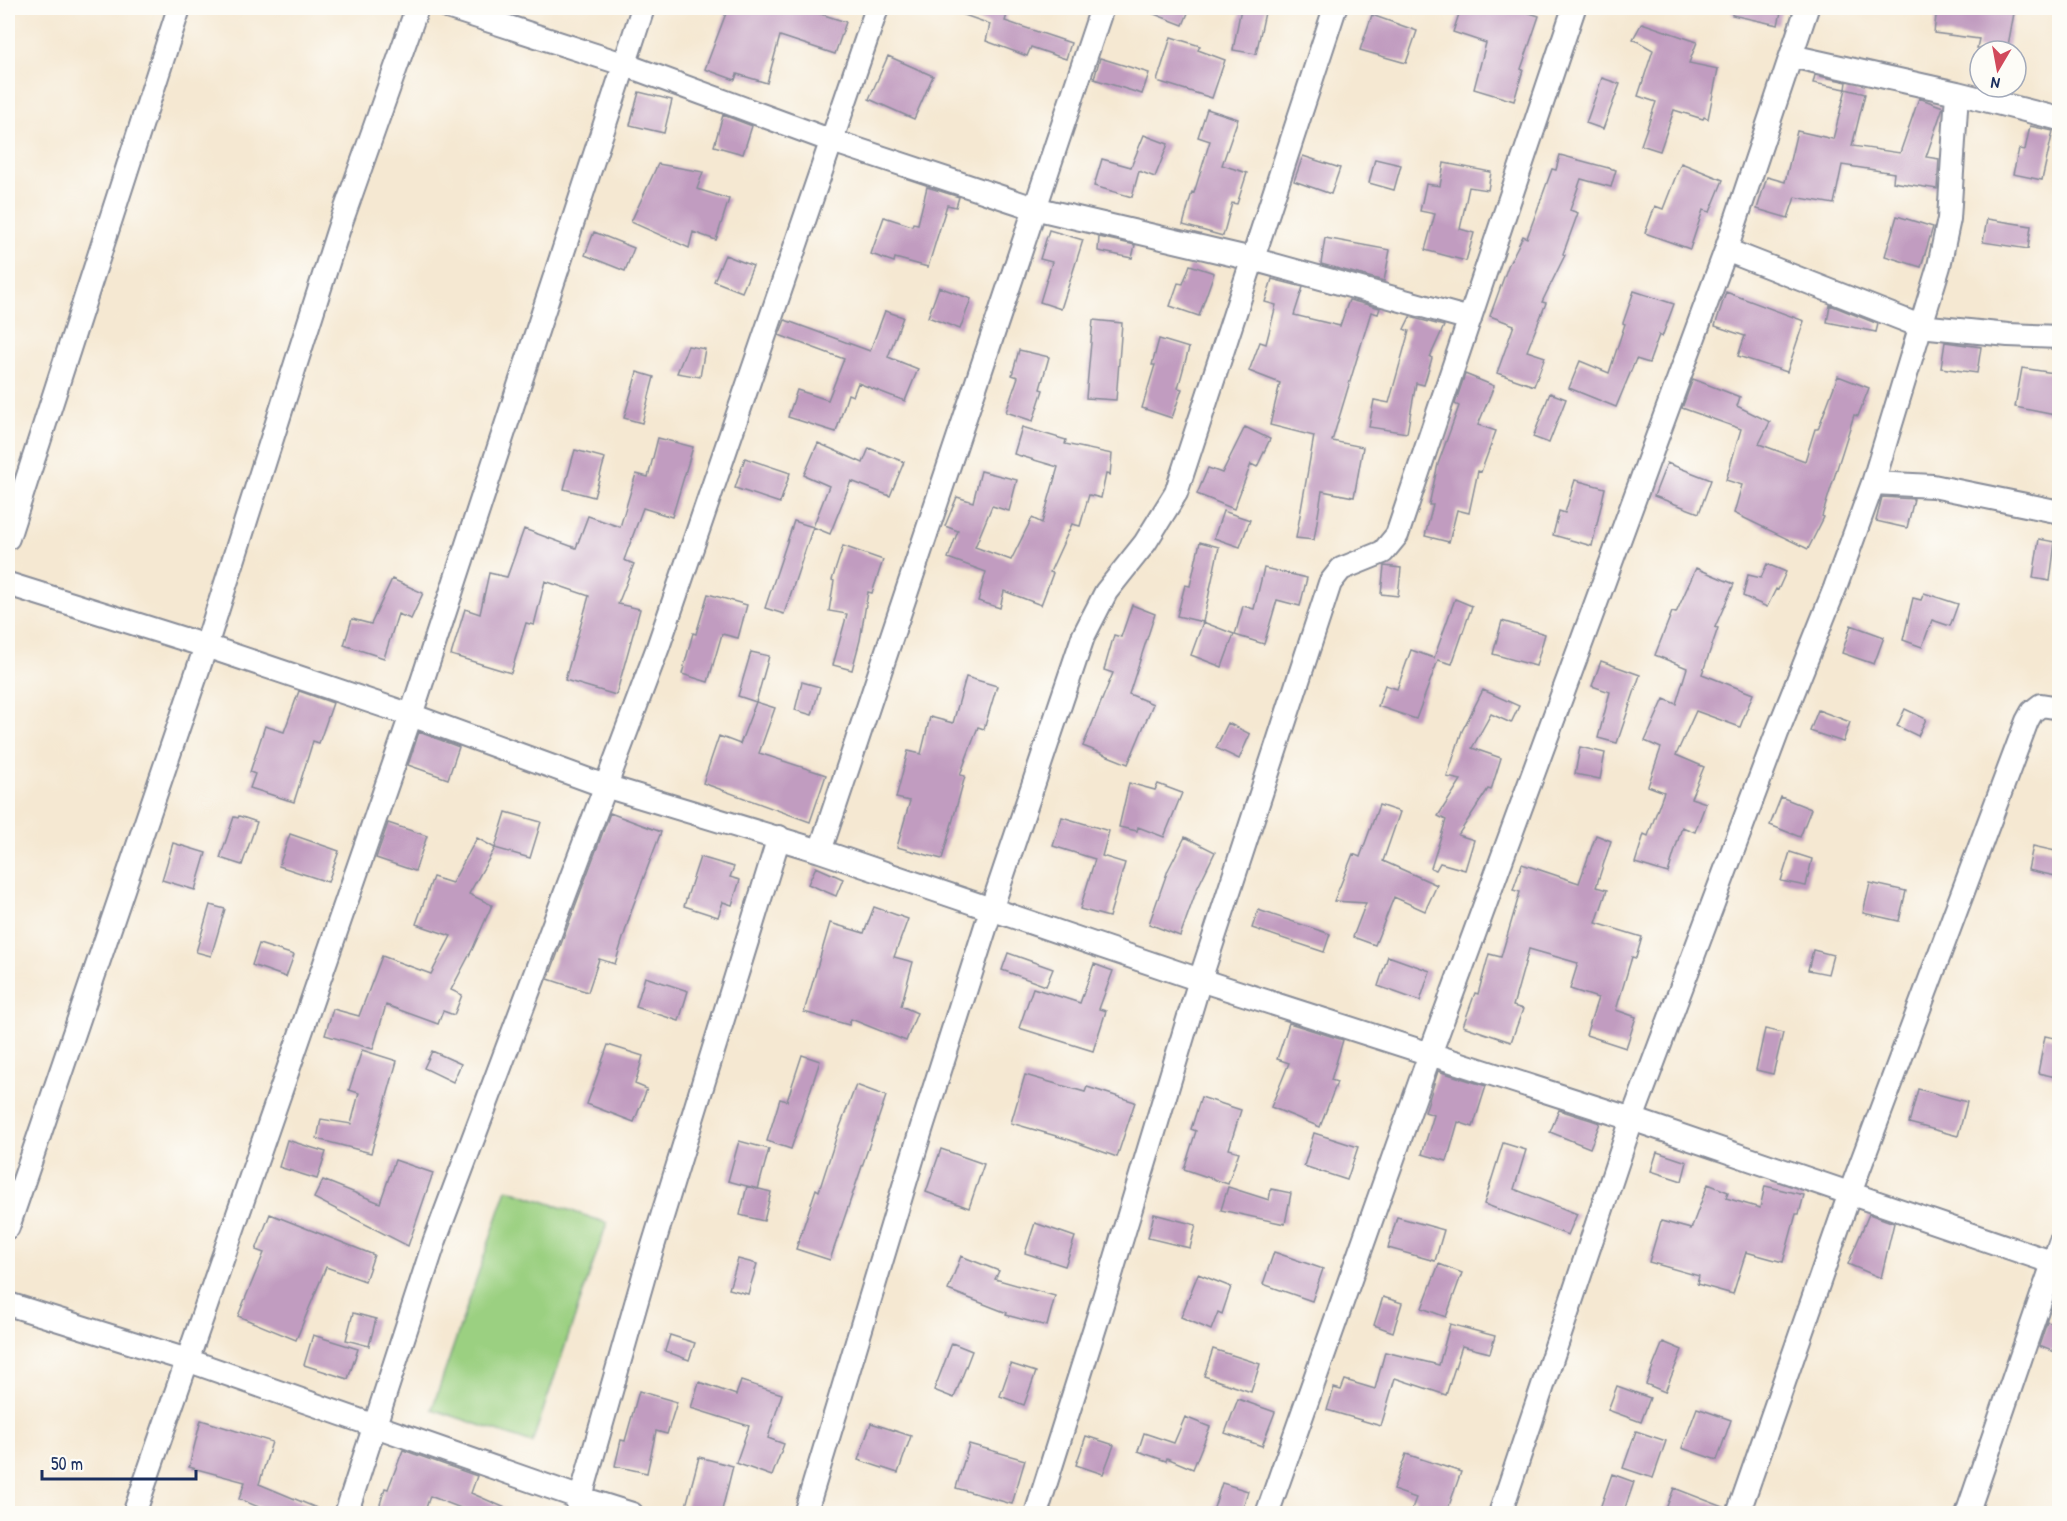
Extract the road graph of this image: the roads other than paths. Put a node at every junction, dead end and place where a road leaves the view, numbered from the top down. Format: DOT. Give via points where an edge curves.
graph roads {
  1 [pos="179,8"];
  2 [pos="417,8"];
  3 [pos="450,8"];
  4 [pos="643,8"];
  5 [pos="877,8"];
  6 [pos="1102,8"];
  7 [pos="1335,8"];
  8 [pos="1574,8"];
  9 [pos="1807,8"];
  10 [pos="1791,56"];
  11 [pos="623,64"];
  12 [pos="1957,93"];
  13 [pos="2060,118"];
  14 [pos="832,141"];
  15 [pos="1034,208"];
  16 [pos="1726,250"];
  17 [pos="1252,259"];
  18 [pos="1470,319"];
  19 [pos="1920,326"];
  20 [pos="2060,337"];
  21 [pos="1873,483"];
  22 [pos="2060,512"];
  23 [pos="8,538"];
  24 [pos="8,584"];
  25 [pos="206,646"];
  26 [pos="2060,708"];
  27 [pos="411,714"];
  28 [pos="605,786"];
  29 [pos="779,837"];
  30 [pos="820,850"];
  31 [pos="991,910"];
  32 [pos="1200,980"];
  33 [pos="1430,1054"];
  34 [pos="1632,1119"];
  35 [pos="1850,1193"];
  36 [pos="8,1227"];
  37 [pos="2057,1257"];
  38 [pos="8,1304"];
  39 [pos="187,1360"];
  40 [pos="374,1426"];
  41 [pos="579,1506"];
  42 [pos="134,1514"];
  43 [pos="346,1514"];
  44 [pos="632,1514"];
  45 [pos="805,1514"];
  46 [pos="1035,1514"];
  47 [pos="1267,1514"];
  48 [pos="1500,1514"];
  49 [pos="1738,1514"];
  50 [pos="1967,1514"];
  1 -- 23 [label="street"];
  2 -- 25 [label="street" via="339,228"];
  3 -- 11 [label="street"];
  4 -- 11 [label="street"];
  5 -- 14 [label="street"];
  6 -- 15 [label="street"];
  7 -- 17 [label="street"];
  8 -- 18 [label="street"];
  9 -- 10 [label="street"];
  10 -- 12 [label="street"];
  10 -- 16 [label="street"];
  11 -- 14 [label="street"];
  11 -- 27 [label="street"];
  12 -- 13 [label="street"];
  12 -- 19 [label="street" via="1949,219"];
  14 -- 15 [label="street"];
  14 -- 28 [label="street" via="658,647"];
  15 -- 17 [label="street"];
  15 -- 30 [label="street"];
  16 -- 19 [label="street"];
  16 -- 33 [label="street"];
  17 -- 18 [label="street"];
  17 -- 31 [label="street" via="1176,493 1145,543 1106,592 1083,637"];
  18 -- 32 [label="street" via="1397,535 1383,552 1341,569 1330,583"];
  19 -- 20 [label="street"];
  19 -- 21 [label="street"];
  21 -- 22 [label="street" via="1933,486"];
  21 -- 34 [label="street"];
  24 -- 25 [label="street"];
  25 -- 27 [label="street"];
  25 -- 36 [label="street"];
  26 -- 35 [label="street" via="2041,705 2027,721"];
  27 -- 28 [label="street"];
  27 -- 39 [label="street"];
  28 -- 29 [label="street"];
  28 -- 40 [label="street" via="435,1240"];
  29 -- 30 [label="street"];
  29 -- 41 [label="street" via="645,1272"];
  30 -- 31 [label="street"];
  31 -- 32 [label="street"];
  31 -- 45 [label="street"];
  32 -- 33 [label="street"];
  32 -- 46 [label="street"];
  33 -- 34 [label="street"];
  33 -- 47 [label="street"];
  34 -- 35 [label="street"];
  34 -- 48 [label="street"];
  35 -- 37 [label="street"];
  35 -- 49 [label="street"];
  37 -- 50 [label="street"];
  38 -- 39 [label="street"];
  39 -- 40 [label="street"];
  39 -- 42 [label="street"];
  40 -- 41 [label="street"];
  40 -- 43 [label="street"];
  41 -- 44 [label="street"];
}
